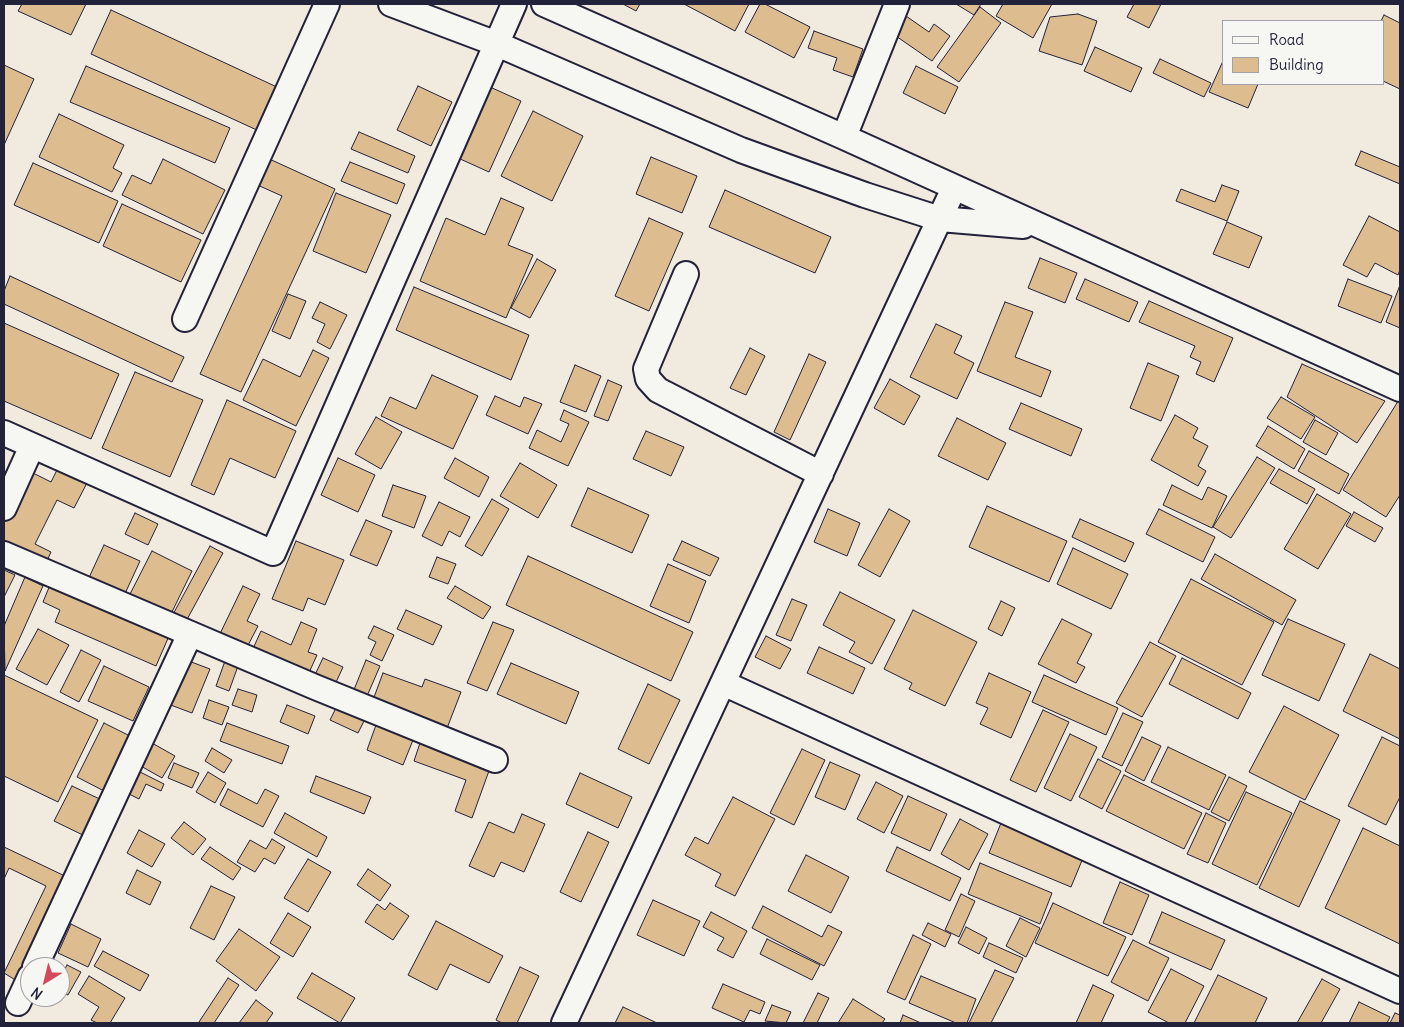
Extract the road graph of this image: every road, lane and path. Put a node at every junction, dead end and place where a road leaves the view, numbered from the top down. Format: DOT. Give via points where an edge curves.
graph roads {
  1 [pos="328,4"];
  2 [pos="391,4"];
  3 [pos="514,4"];
  4 [pos="544,4"];
  5 [pos="897,4"];
  6 [pos="496,44"];
  7 [pos="844,137"];
  8 [pos="954,188"];
  9 [pos="940,219"];
  10 [pos="1040,227"];
  11 [pos="686,274"];
  12 [pos="185,319"];
  13 [pos="1400,389"];
  14 [pos="4,433"];
  15 [pos="32,446"];
  16 [pos="821,474"];
  17 [pos="4,508"];
  18 [pos="4,554"];
  19 [pos="190,634"];
  20 [pos="723,683"];
  21 [pos="495,760"];
  22 [pos="40,957"];
  23 [pos="1400,991"];
  24 [pos="20,999"];
  25 [pos="18,1003"];
  26 [pos="564,1023"];
  1 -- 12 [label="street"];
  2 -- 6 [label="street"];
  3 -- 6 [label="street"];
  4 -- 7 [label="street"];
  5 -- 7 [label="street"];
  6 -- 9 [label="street" via="741,150"];
  6 -- 15 [label="street" via="273,553"];
  7 -- 8 [label="street"];
  8 -- 9 [label="street"];
  8 -- 10 [label="street"];
  9 -- 10 [label="street"];
  9 -- 16 [label="street"];
  10 -- 13 [label="street"];
  11 -- 16 [label="street" via="646,369 648,379 658,390"];
  14 -- 15 [label="street"];
  15 -- 17 [label="street"];
  16 -- 20 [label="street"];
  18 -- 19 [label="street"];
  19 -- 21 [label="street"];
  19 -- 22 [label="street"];
  20 -- 23 [label="street"];
  20 -- 26 [label="street"];
  24 -- 25 [label="street"];
}
